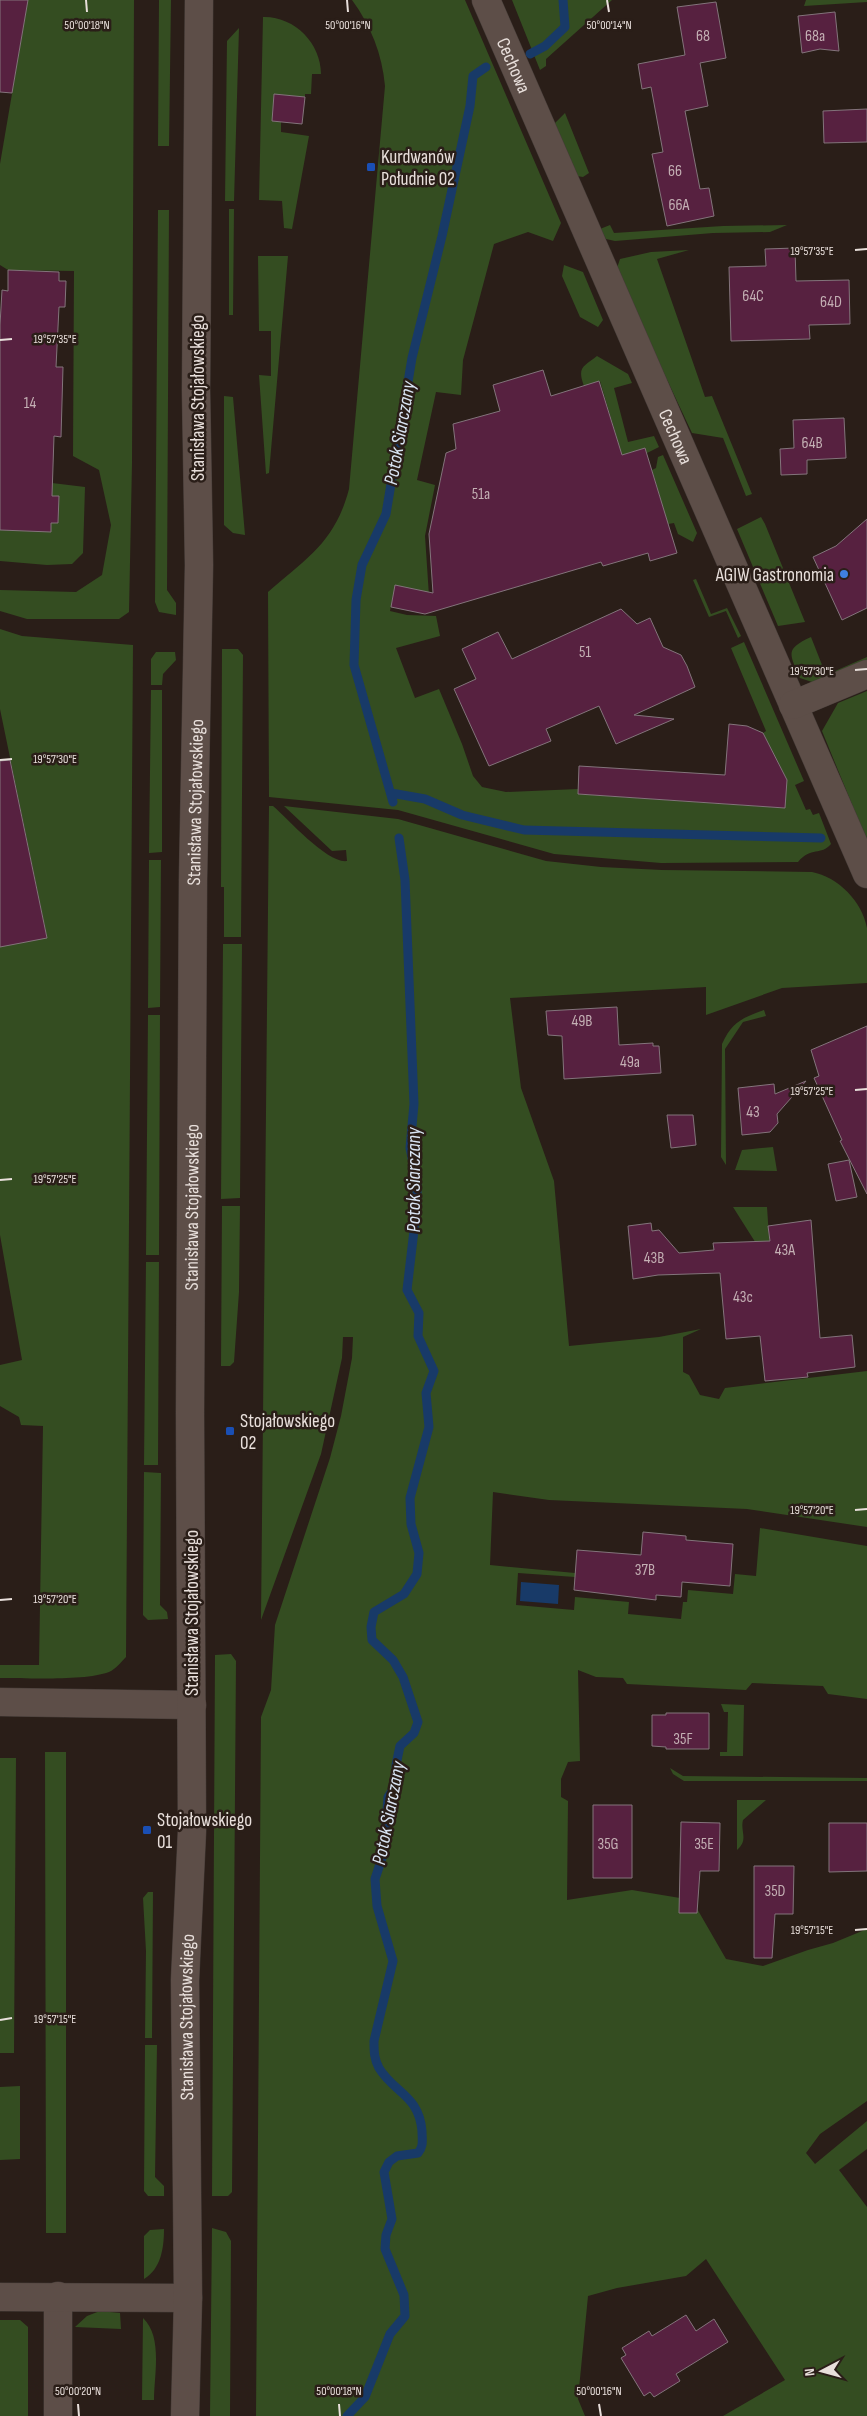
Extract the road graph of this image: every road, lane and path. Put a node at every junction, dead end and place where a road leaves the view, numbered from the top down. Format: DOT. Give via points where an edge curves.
graph roads {
  1 [pos="200,0"];
  2 [pos="486,0"];
  3 [pos="867,674"];
  4 [pos="793,704"];
  5 [pos="867,874"];
  6 [pos="0,1702"];
  7 [pos="192,1705"];
  8 [pos="0,2296"];
  9 [pos="58,2296"];
  10 [pos="188,2298"];
  11 [pos="58,2416"];
  12 [pos="186,2416"];
  1 -- 7 [label="street, Stanisława Stojałowskiego" via="196,390 199,632 192,890"];
  2 -- 4 [label="street, Cechowa"];
  3 -- 4 [label="street"];
  4 -- 5 [label="street, Cechowa"];
  6 -- 7 [label="street"];
  7 -- 10 [label="street, Stanisława Stojałowskiego" via="192,1859 185,2032"];
  8 -- 9 [label="street"];
  9 -- 10 [label="street"];
  9 -- 11 [label="street"];
  10 -- 12 [label="street, Stanisława Stojałowskiego"];
}
